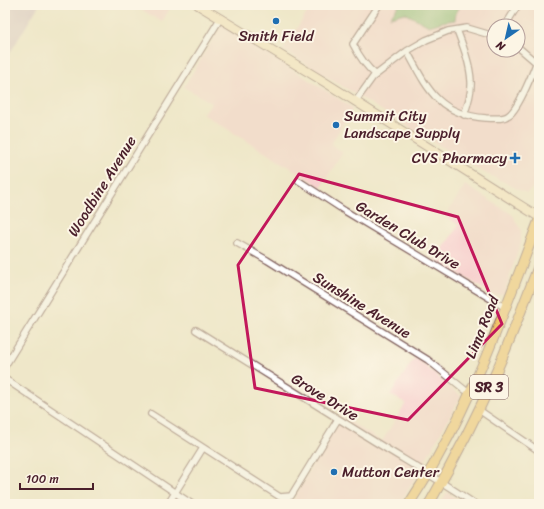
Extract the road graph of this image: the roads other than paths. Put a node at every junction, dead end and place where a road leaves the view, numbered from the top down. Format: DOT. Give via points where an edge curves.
graph roads {
  1 [pos="198,5"];
  2 [pos="380,5"];
  3 [pos="518,5"];
  4 [pos="510,18"];
  5 [pos="220,19"];
  6 [pos="457,30"];
  7 [pos="486,34"];
  8 [pos="407,51"];
  9 [pos="526,54"];
  10 [pos="539,55"];
  11 [pos="538,64"];
  12 [pos="376,75"];
  13 [pos="355,102"];
  14 [pos="464,115"];
  15 [pos="299,181"];
  16 [pos="539,218"];
  17 [pos="237,244"];
  18 [pos="539,265"];
  19 [pos="506,308"];
  20 [pos="196,330"];
  21 [pos="5,366"];
  22 [pos="5,379"];
  23 [pos="470,392"];
  24 [pos="479,410"];
  25 [pos="152,414"];
  26 [pos="338,420"];
  27 [pos="202,448"];
  28 [pos="539,451"];
  29 [pos="427,474"];
  30 [pos="442,482"];
  31 [pos="175,494"];
  32 [pos="168,504"];
  33 [pos="192,504"];
  34 [pos="409,504"];
  35 [pos="428,504"];
  36 [pos="475,504"];
  1 -- 5 [label="main road"];
  2 -- 12 [label="street" via="353,44 367,67"];
  3 -- 4 [label="street"];
  5 -- 13 [label="main road"];
  5 -- 21 [label="street, Woodbine Avenue"];
  6 -- 7 [label="street" via="467,28"];
  6 -- 8 [label="street" via="426,40"];
  6 -- 14 [label="street" via="471,81 469,101"];
  8 -- 12 [label="street"];
  8 -- 14 [label="street" via="428,89 437,99"];
  9 -- 11 [label="street"];
  10 -- 11 [label="street"];
  11 -- 14 [label="street" via="519,103 509,115 499,118"];
  12 -- 13 [label="street"];
  13 -- 16 [label="main road"];
  15 -- 19 [label="street, Garden Club Drive"];
  16 -- 19 [label="highway, Lima Road / SR 3"];
  17 -- 23 [label="street, Sunshine Avenue" via="428,360"];
  18 -- 24 [label="highway, Lima Road / SR 3"];
  19 -- 23 [label="highway, Lima Road / SR 3"];
  20 -- 26 [label="street, Grove Drive"];
  22 -- 31 [label="street"];
  23 -- 29 [label="highway, Lima Road / SR 3"];
  24 -- 28 [label="street"];
  24 -- 30 [label="highway, Lima Road / SR 3"];
  25 -- 27 [label="street"];
  26 -- 27 [label="street" via="291,496 280,497"];
  26 -- 29 [label="street, Grove Drive"];
  27 -- 31 [label="street"];
  29 -- 30 [label="street, Grove Drive"];
  29 -- 34 [label="highway, Lima Road / SR 3"];
  30 -- 35 [label="highway, Lima Road / SR 3"];
  30 -- 36 [label="street, Grove Drive"];
  31 -- 32 [label="street"];
  31 -- 33 [label="street"];
}
